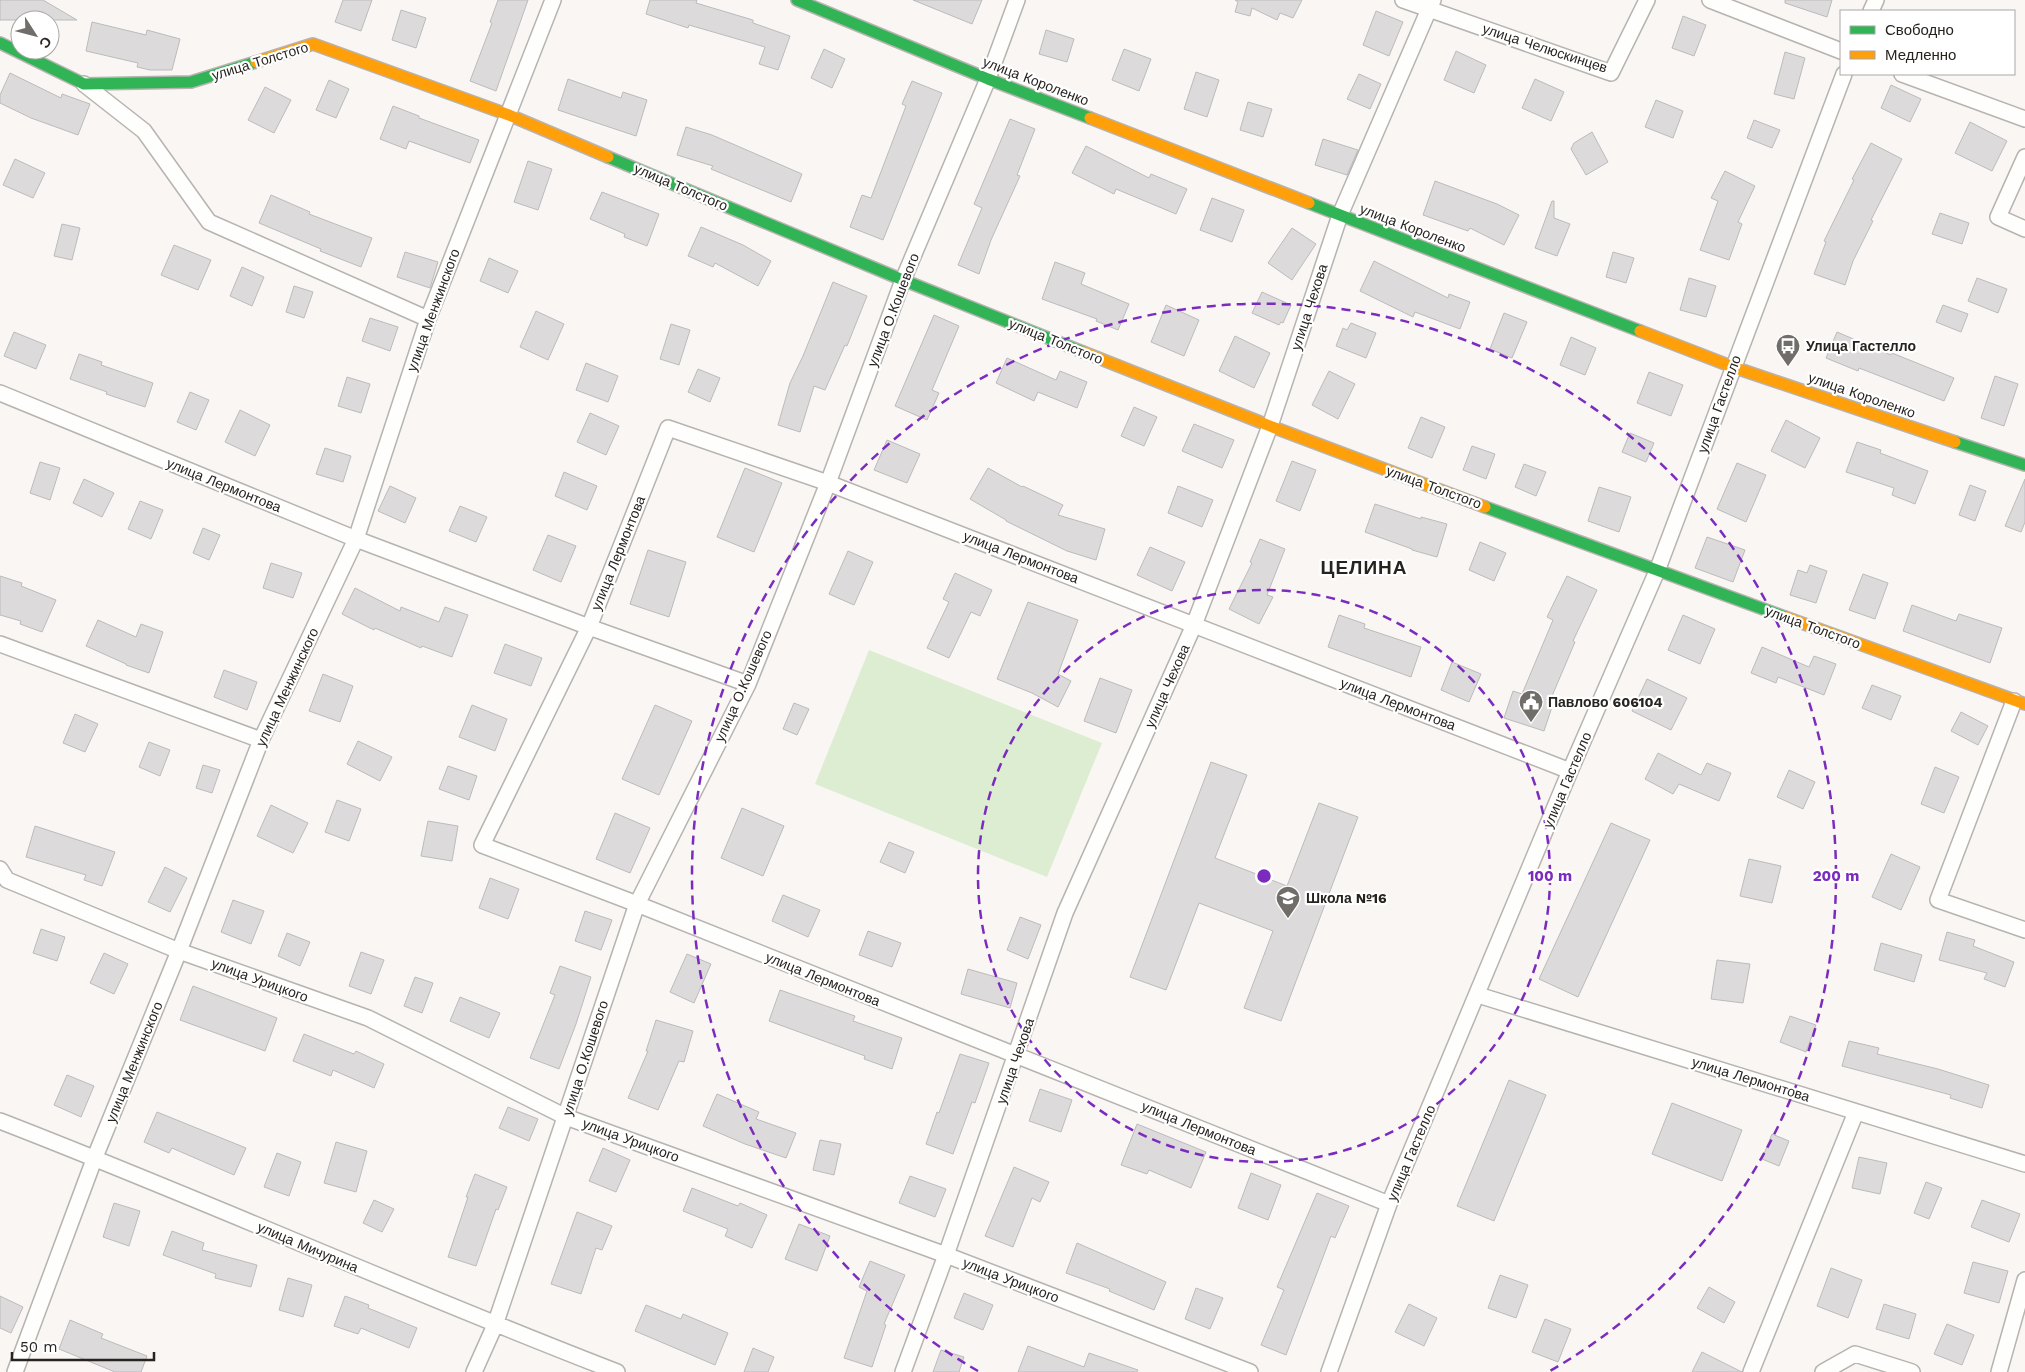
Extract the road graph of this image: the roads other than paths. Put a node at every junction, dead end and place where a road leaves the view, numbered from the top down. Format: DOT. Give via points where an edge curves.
graph roads {
  1 [pos="553,0"];
  2 [pos="798,0"];
  3 [pos="1016,0"];
  4 [pos="1404,0"];
  5 [pos="1646,0"];
  6 [pos="1710,0"];
  7 [pos="1431,5"];
  8 [pos="0,43"];
  9 [pos="1840,51"];
  10 [pos="1844,75"];
  11 [pos="1905,75"];
  12 [pos="988,79"];
  13 [pos="84,84"];
  14 [pos="509,115"];
  15 [pos="2025,119"];
  16 [pos="2025,157"];
  17 [pos="1340,215"];
  18 [pos="2025,229"];
  19 [pos="903,280"];
  20 [pos="428,319"];
  21 [pos="1733,367"];
  22 [pos="0,393"];
  23 [pos="1270,426"];
  24 [pos="2025,465"];
  25 [pos="828,482"];
  26 [pos="356,539"];
  27 [pos="1658,570"];
  28 [pos="1194,625"];
  29 [pos="589,627"];
  30 [pos="0,644"];
  31 [pos="748,684"];
  32 [pos="2020,703"];
  33 [pos="261,740"];
  34 [pos="1570,771"];
  35 [pos="0,868"];
  36 [pos="636,904"];
  37 [pos="2025,930"];
  38 [pos="179,951"];
  39 [pos="1478,995"];
  40 [pos="1017,1056"];
  41 [pos="1856,1112"];
  42 [pos="566,1117"];
  43 [pos="0,1120"];
  44 [pos="95,1157"];
  45 [pos="2025,1164"];
  46 [pos="1389,1204"];
  47 [pos="946,1256"];
  48 [pos="2025,1280"];
  49 [pos="495,1325"];
  50 [pos="15,1372"];
  51 [pos="474,1372"];
  52 [pos="617,1372"];
  53 [pos="903,1372"];
  54 [pos="1250,1372"];
  55 [pos="1329,1372"];
  56 [pos="1752,1372"];
  57 [pos="1824,1372"];
  58 [pos="1912,1372"];
  59 [pos="1999,1372"];
  1 -- 14 [label="street, улица Менжинского"];
  2 -- 12 [label="street, улица Короленко"];
  3 -- 12 [label="street, улица О.Кошевого"];
  4 -- 7 [label="street, улица Челюскинцев"];
  5 -- 7 [label="street, улица Челюскинцев" via="1611,73"];
  6 -- 9 [label="street"];
  7 -- 17 [label="street, улица Чехова"];
  8 -- 13 [label="street, улица Толстого"];
  10 -- 21 [label="street, улица Гастелло"];
  11 -- 15 [label="street"];
  12 -- 17 [label="street, улица Короленко"];
  12 -- 19 [label="street, улица О.Кошевого"];
  13 -- 14 [label="street, улица Толстого" via="191,82 313,44"];
  13 -- 20 [label="street, улица Толстого" via="144,131 209,222"];
  14 -- 19 [label="street, улица Толстого"];
  14 -- 20 [label="street, улица Менжинского"];
  16 -- 18 [label="street" via="1998,217"];
  17 -- 21 [label="street, улица Короленко"];
  17 -- 23 [label="street, улица Чехова"];
  19 -- 23 [label="street, улица Толстого"];
  19 -- 25 [label="street, улица О.Кошевого"];
  20 -- 26 [label="street, улица Менжинского"];
  21 -- 24 [label="street, улица Короленко"];
  21 -- 27 [label="street, улица Гастелло"];
  22 -- 26 [label="street, улица Лермонтова"];
  23 -- 27 [label="street, улица Толстого"];
  23 -- 28 [label="street, улица Чехова"];
  25 -- 28 [label="street, улица Лермонтова"];
  25 -- 29 [label="street, улица Лермонтова" via="668,428"];
  25 -- 31 [label="street, улица О.Кошевого"];
  26 -- 29 [label="street, улица Лермонтова"];
  26 -- 33 [label="street, улица Менжинского"];
  27 -- 32 [label="street, улица Толстого"];
  27 -- 34 [label="street, улица Гастелло"];
  28 -- 34 [label="street, улица Лермонтова"];
  28 -- 40 [label="street, улица Чехова" via="1065,913"];
  29 -- 31 [label="street, улица Лермонтова"];
  29 -- 36 [label="street, улица Лермонтова" via="482,845"];
  30 -- 33 [label="street"];
  31 -- 36 [label="street, улица О.Кошевого"];
  32 -- 37 [label="street" via="1938,900"];
  33 -- 38 [label="street, улица Менжинского"];
  34 -- 39 [label="street, улица Гастелло"];
  35 -- 38 [label="street, улица Урицкого" via="7,880"];
  36 -- 40 [label="street, улица Лермонтова"];
  36 -- 42 [label="street, улица О.Кошевого"];
  38 -- 42 [label="street, улица Урицкого" via="368,1018"];
  38 -- 44 [label="street, улица Менжинского"];
  39 -- 41 [label="street, улица Лермонтова"];
  39 -- 46 [label="street, улица Гастелло"];
  40 -- 46 [label="street, улица Лермонтова"];
  40 -- 47 [label="street, улица Чехова"];
  41 -- 45 [label="street, улица Лермонтова"];
  41 -- 56 [label="street"];
  42 -- 47 [label="street, улица Урицкого"];
  42 -- 49 [label="street, улица О.Кошевого"];
  43 -- 44 [label="street, улица Мичурина"];
  44 -- 49 [label="street, улица Мичурина"];
  44 -- 50 [label="street, улица Менжинского"];
  46 -- 55 [label="street, улица Гастелло"];
  47 -- 53 [label="street, улица Чехова"];
  47 -- 54 [label="street, улица Урицкого"];
  48 -- 59 [label="street"];
  49 -- 51 [label="street, улица О.Кошевого"];
  49 -- 52 [label="street, улица Мичурина"];
  57 -- 58 [label="street" via="1855,1354"];
}
